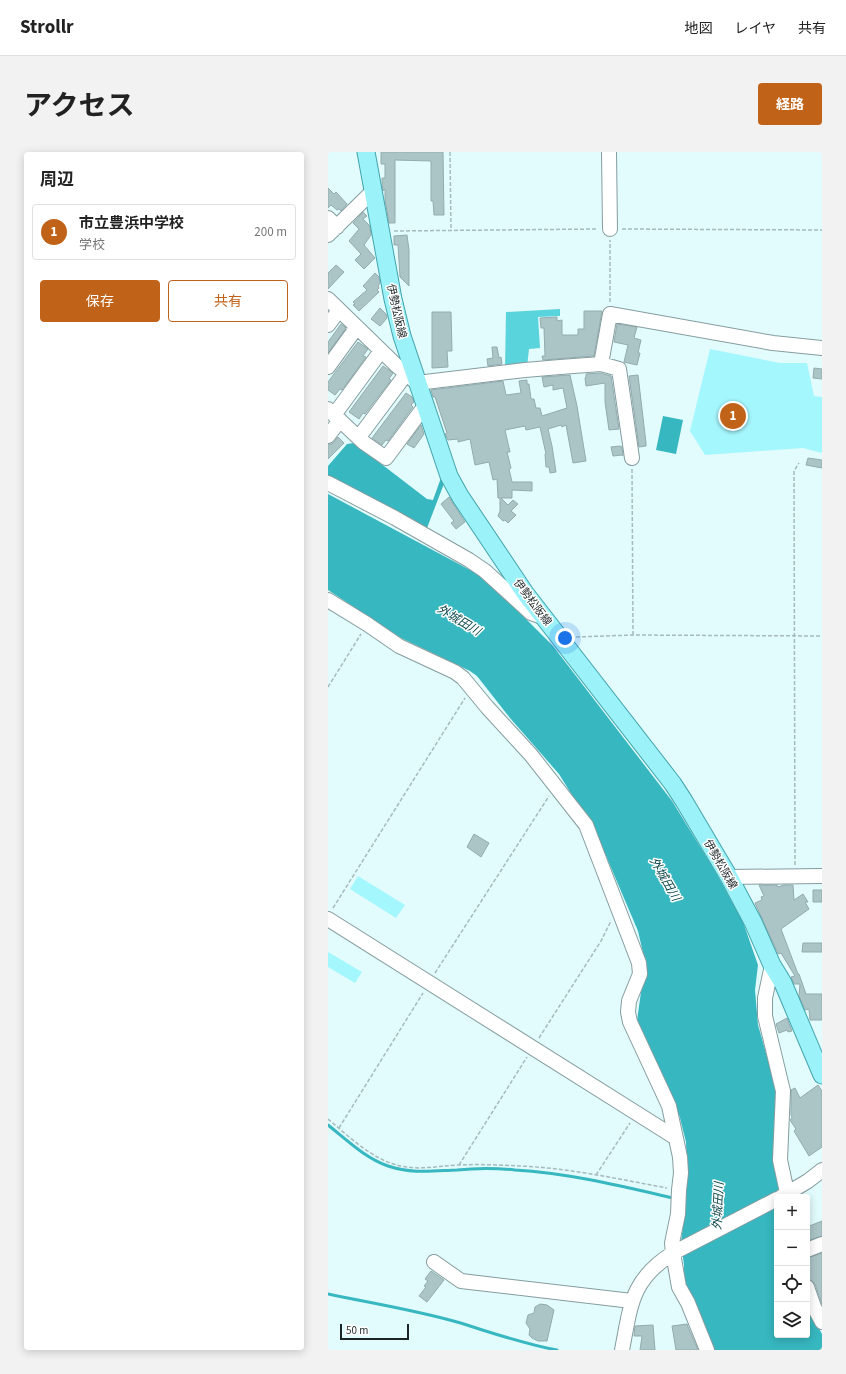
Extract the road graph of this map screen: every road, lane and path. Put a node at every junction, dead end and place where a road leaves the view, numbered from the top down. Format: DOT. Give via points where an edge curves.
graph roads {
  1 [pos="366,152"];
  2 [pos="450,152"];
  3 [pos="609,152"];
  4 [pos="374,190"];
  5 [pos="331,226"];
  6 [pos="610,229"];
  7 [pos="451,230"];
  8 [pos="822,230"];
  9 [pos="381,231"];
  10 [pos="328,299"];
  11 [pos="339,310"];
  12 [pos="610,314"];
  13 [pos="328,325"];
  14 [pos="357,327"];
  15 [pos="822,348"];
  16 [pos="381,351"];
  17 [pos="601,364"];
  18 [pos="328,367"];
  19 [pos="411,378"];
  20 [pos="426,408"];
  21 [pos="334,415"];
  22 [pos="328,436"];
  23 [pos="359,437"];
  24 [pos="632,458"];
  25 [pos="799,463"];
  26 [pos="328,483"];
  27 [pos="328,600"];
  28 [pos="545,618"];
  29 [pos="368,624"];
  30 [pos="633,635"];
  31 [pos="796,636"];
  32 [pos="822,636"];
  33 [pos="560,638"];
  34 [pos="328,687"];
  35 [pos="466,696"];
  36 [pos="550,794"];
  37 [pos="795,875"];
  38 [pos="822,876"];
  39 [pos="729,877"];
  40 [pos="330,914"];
  41 [pos="610,917"];
  42 [pos="772,965"];
  43 [pos="429,982"];
  44 [pos="533,1048"];
  45 [pos="822,1076"];
  46 [pos="636,1113"];
  47 [pos="328,1120"];
  48 [pos="339,1128"];
  49 [pos="676,1138"];
  50 [pos="459,1165"];
  51 [pos="822,1170"];
  52 [pos="596,1175"];
  53 [pos="679,1190"];
  54 [pos="783,1194"];
  55 [pos="786,1194"];
  56 [pos="774,1201"];
  57 [pos="822,1244"];
  58 [pos="810,1249"];
  59 [pos="676,1252"];
  60 [pos="434,1262"];
  61 [pos="810,1295"];
  62 [pos="632,1301"];
  63 [pos="822,1322"];
  64 [pos="622,1350"];
  65 [pos="708,1350"];
  1 -- 4 [label="main road, 伊勢松阪線"];
  2 -- 7 [label="path"];
  3 -- 6 [label="street"];
  4 -- 5 [label="street"];
  4 -- 9 [label="main road, 伊勢松阪線"];
  6 -- 7 [label="path"];
  6 -- 8 [label="path"];
  6 -- 12 [label="path"];
  7 -- 9 [label="path"];
  9 -- 19 [label="main road, 伊勢松阪線"];
  10 -- 11 [label="street"];
  11 -- 13 [label="street"];
  11 -- 14 [label="street"];
  12 -- 15 [label="street" via="773,343"];
  12 -- 17 [label="street"];
  14 -- 16 [label="street"];
  14 -- 18 [label="street"];
  16 -- 19 [label="street"];
  16 -- 21 [label="street"];
  17 -- 19 [label="street"];
  17 -- 24 [label="street" via="619,368"];
  19 -- 20 [label="main road, 伊勢松阪線"];
  19 -- 23 [label="street"];
  20 -- 23 [label="street" via="421,411 386,458"];
  20 -- 28 [label="main road, 伊勢松阪線" via="449,476 460,496 525,593"];
  21 -- 22 [label="street"];
  21 -- 23 [label="street"];
  24 -- 30 [label="path"];
  25 -- 31 [label="path" via="794,471"];
  26 -- 28 [label="street" via="469,560 485,570 531,613"];
  27 -- 29 [label="street"];
  28 -- 33 [label="main road, 伊勢松阪線"];
  29 -- 34 [label="path"];
  29 -- 49 [label="street" via="399,646 463,678 531,755 586,825 639,963 640,974 629,1001 630,1022 669,1106"];
  30 -- 31 [label="path"];
  30 -- 33 [label="path"];
  31 -- 32 [label="path"];
  31 -- 37 [label="path"];
  33 -- 39 [label="main road, 伊勢松阪線" via="673,784"];
  35 -- 40 [label="path"];
  36 -- 43 [label="path"];
  37 -- 38 [label="street"];
  37 -- 39 [label="street"];
  39 -- 42 [label="main road, 伊勢松阪線"];
  40 -- 43 [label="street"];
  41 -- 44 [label="path" via="610,923 601,941"];
  42 -- 45 [label="main road, 伊勢松阪線" via="793,1005"];
  42 -- 54 [label="street" via="765,998 765,1016 783,1091 780,1160"];
  43 -- 44 [label="street"];
  43 -- 48 [label="path"];
  44 -- 46 [label="street"];
  44 -- 50 [label="path"];
  46 -- 49 [label="street"];
  46 -- 52 [label="path"];
  47 -- 48 [label="path"];
  48 -- 50 [label="path" via="362,1147 389,1162 414,1168"];
  49 -- 53 [label="street" via="681,1173"];
  50 -- 52 [label="path" via="521,1166"];
  51 -- 55 [label="street"];
  52 -- 53 [label="path"];
  53 -- 59 [label="street" via="678,1214 672,1243"];
  56 -- 59 [label="street"];
  57 -- 58 [label="street"];
  59 -- 62 [label="street" via="659,1262 644,1278"];
  59 -- 65 [label="street" via="679,1287"];
  60 -- 62 [label="street" via="461,1282"];
  61 -- 63 [label="street"];
  62 -- 64 [label="street"];
}
